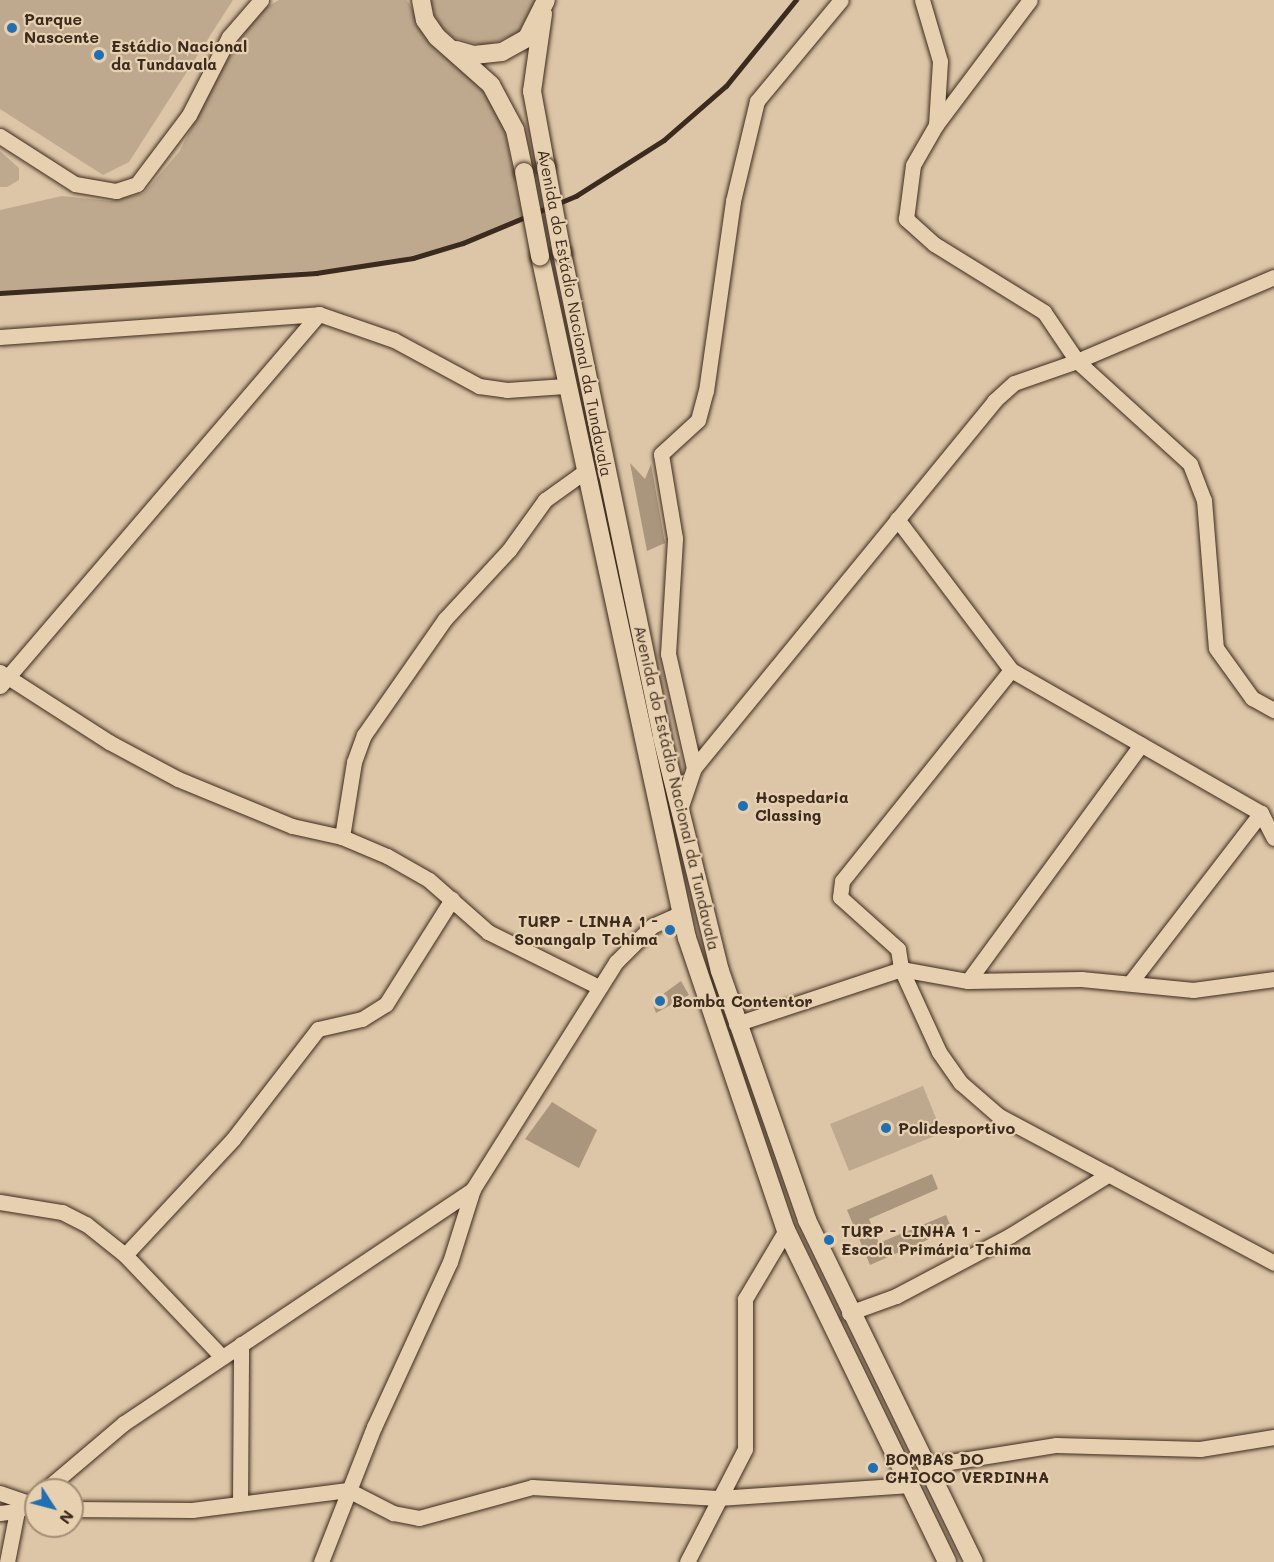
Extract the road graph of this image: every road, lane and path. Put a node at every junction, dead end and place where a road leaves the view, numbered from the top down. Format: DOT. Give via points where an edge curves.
graph roads {
  1 [pos="261,0"];
  2 [pos="421,0"];
  3 [pos="841,0"];
  4 [pos="922,0"];
  5 [pos="1030,0"];
  6 [pos="544,7"];
  7 [pos="454,49"];
  8 [pos="936,124"];
  9 [pos="0,136"];
  10 [pos="1274,277"];
  11 [pos="319,314"];
  12 [pos="0,337"];
  13 [pos="1077,361"];
  14 [pos="565,386"];
  15 [pos="584,472"];
  16 [pos="897,519"];
  17 [pos="1011,670"];
  18 [pos="3,679"];
  19 [pos="1274,710"];
  20 [pos="1141,745"];
  21 [pos="694,768"];
  22 [pos="679,813"];
  23 [pos="1261,813"];
  24 [pos="342,837"];
  25 [pos="1274,838"];
  26 [pos="452,900"];
  27 [pos="681,914"];
  28 [pos="901,969"];
  29 [pos="1274,979"];
  30 [pos="968,981"];
  31 [pos="1130,983"];
  32 [pos="599,987"];
  33 [pos="736,1024"];
  34 [pos="1109,1174"];
  35 [pos="473,1189"];
  36 [pos="0,1202"];
  37 [pos="786,1230"];
  38 [pos="125,1255"];
  39 [pos="1274,1263"];
  40 [pos="849,1314"];
  41 [pos="241,1344"];
  42 [pos="222,1357"];
  43 [pos="1274,1437"];
  44 [pos="924,1466"];
  45 [pos="59,1478"];
  46 [pos="907,1485"];
  47 [pos="348,1490"];
  48 [pos="0,1493"];
  49 [pos="718,1498"];
  50 [pos="24,1502"];
  51 [pos="240,1503"];
  52 [pos="24,1506"];
  53 [pos="84,1510"];
  54 [pos="0,1513"];
  55 [pos="24,1517"];
  56 [pos="7,1562"];
  57 [pos="321,1562"];
  58 [pos="687,1562"];
  59 [pos="947,1562"];
  60 [pos="974,1562"];
  1 -- 9 [label="street" via="229,38 189,116 137,184 116,191 75,184"];
  2 -- 7 [label="street, Avenida do Estádio Nacional da Tundavala" via="424,20"];
  3 -- 21 [label="street" via="757,101 733,201 706,391 698,420 662,454 675,538 668,654"];
  4 -- 8 [label="street" via="940,61"];
  5 -- 8 [label="street"];
  6 -- 7 [label="street" via="527,38 502,52 474,55"];
  6 -- 22 [label="street, Avenida do Estádio Nacional da Tundavala, bridge" via="531,70 536,114"];
  7 -- 14 [label="street, Avenida do Estádio Nacional da Tundavala, bridge" via="491,85 515,130"];
  8 -- 13 [label="street" via="913,165 904,201 906,219 934,244 1044,312"];
  10 -- 13 [label="street"];
  11 -- 12 [label="street"];
  11 -- 14 [label="street" via="394,340 479,386 507,390"];
  11 -- 18 [label="street"];
  13 -- 16 [label="street" via="1014,383"];
  13 -- 19 [label="street" via="1190,464 1204,500 1216,648 1252,698"];
  14 -- 15 [label="street, Avenida do Estádio Nacional da Tundavala"];
  15 -- 24 [label="street" via="544,500 509,550 445,619 364,735 354,762"];
  15 -- 27 [label="street, Avenida do Estádio Nacional da Tundavala"];
  16 -- 17 [label="street"];
  16 -- 21 [label="street"];
  17 -- 20 [label="street"];
  17 -- 28 [label="street" via="842,881 840,897 898,949"];
  18 -- 24 [label="street" via="178,779 292,826"];
  20 -- 23 [label="street"];
  20 -- 30 [label="street"];
  21 -- 22 [label="street"];
  22 -- 33 [label="street, Avenida do Estádio Nacional da Tundavala"];
  23 -- 25 [label="street"];
  23 -- 31 [label="street"];
  24 -- 26 [label="street" via="429,880"];
  26 -- 32 [label="street" via="488,932"];
  26 -- 38 [label="street" via="387,1004 362,1019 318,1029 233,1139"];
  27 -- 32 [label="street" via="633,942"];
  27 -- 37 [label="street, Avenida do Estádio Nacional da Tundavala"];
  28 -- 30 [label="street"];
  28 -- 33 [label="street"];
  28 -- 34 [label="street" via="939,1052 961,1083 999,1116"];
  29 -- 31 [label="street" via="1193,990"];
  30 -- 31 [label="street"];
  32 -- 35 [label="street"];
  33 -- 40 [label="street, Avenida do Estádio Nacional da Tundavala" via="807,1221"];
  34 -- 39 [label="street"];
  34 -- 40 [label="street" via="1011,1235 896,1296"];
  35 -- 41 [label="street"];
  35 -- 47 [label="street" via="450,1262"];
  36 -- 38 [label="street" via="62,1212"];
  37 -- 46 [label="street, Avenida do Estádio Nacional da Tundavala"];
  37 -- 49 [label="street" via="745,1299 745,1449 736,1476"];
  38 -- 42 [label="street"];
  40 -- 44 [label="street, Avenida do Estádio Nacional da Tundavala"];
  41 -- 42 [label="street"];
  41 -- 51 [label="street"];
  42 -- 45 [label="street" via="124,1423"];
  43 -- 44 [label="street" via="1200,1449 1056,1445"];
  44 -- 60 [label="street, Avenida do Estádio Nacional da Tundavala"];
  46 -- 49 [label="street"];
  46 -- 59 [label="street, Avenida do Estádio Nacional da Tundavala"];
  47 -- 49 [label="street" via="393,1514 419,1518 532,1487"];
  47 -- 51 [label="street"];
  47 -- 57 [label="street"];
  48 -- 50 [label="street"];
  49 -- 58 [label="street"];
  51 -- 53 [label="street" via="124,1512"];
  52 -- 54 [label="street"];
  55 -- 56 [label="street"];
}
